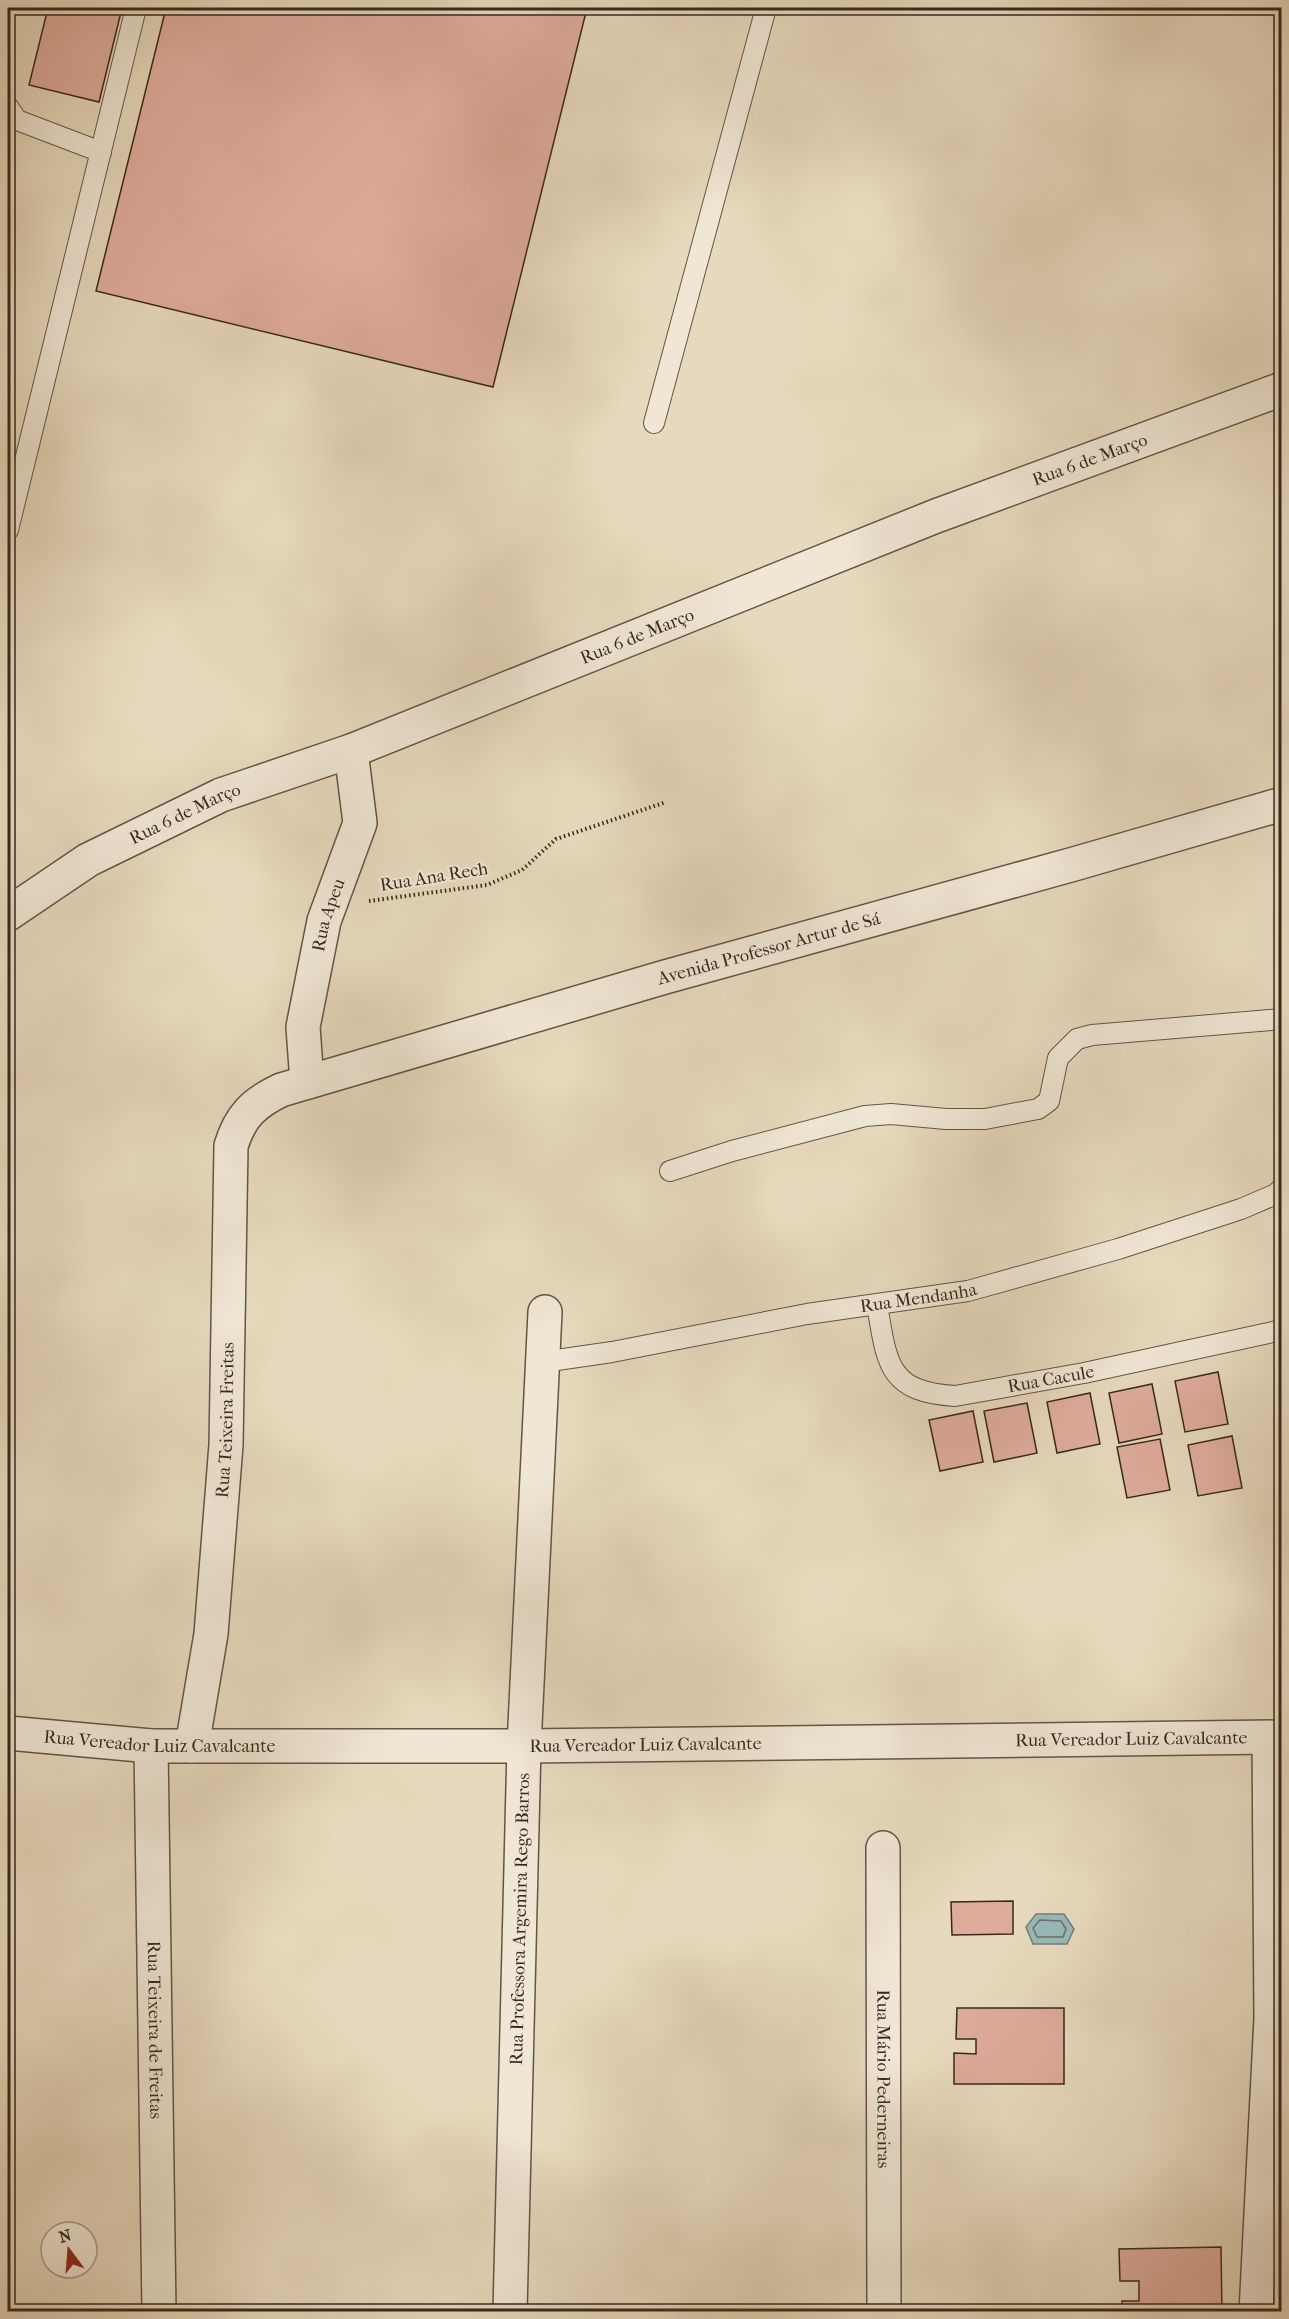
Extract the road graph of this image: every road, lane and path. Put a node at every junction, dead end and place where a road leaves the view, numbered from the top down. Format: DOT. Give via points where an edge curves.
graph roads {
  1 [pos="136,8"];
  2 [pos="766,8"];
  3 [pos="8,107"];
  4 [pos="101,152"];
  5 [pos="1281,389"];
  6 [pos="654,423"];
  7 [pos="8,530"];
  8 [pos="351,751"];
  9 [pos="666,802"];
  10 [pos="1281,804"];
  11 [pos="330,906"];
  12 [pos="8,914"];
  13 [pos="1281,1019"];
  14 [pos="307,1082"];
  15 [pos="260,1100"];
  16 [pos="670,1171"];
  17 [pos="1281,1188"];
  18 [pos="877,1305"];
  19 [pos="545,1312"];
  20 [pos="1281,1330"];
  21 [pos="543,1362"];
  22 [pos="8,1733"];
  23 [pos="1275,1737"];
  24 [pos="151,1746"];
  25 [pos="192,1746"];
  26 [pos="524,1746"];
  27 [pos="883,1848"];
  28 [pos="159,2312"];
  29 [pos="510,2312"];
  30 [pos="884,2312"];
  31 [pos="1256,2312"];
  1 -- 4 [label="lane"];
  2 -- 6 [label="lane"];
  3 -- 4 [label="lane" via="17,120"];
  4 -- 7 [label="lane"];
  5 -- 8 [label="street, Rua 6 de Março" via="936,516"];
  8 -- 11 [label="street, Rua Apeu" via="360,823"];
  8 -- 12 [label="street, Rua 6 de Março" via="221,795 88,860"];
  9 -- 11 [label="path, Rua Ana Rech" via="556,839 522,870 488,885"];
  10 -- 14 [label="street, Avenida Professor Artur de Sá"];
  11 -- 14 [label="street, Rua Apeu" via="303,1027"];
  13 -- 16 [label="lane" via="1092,1035 1077,1039 1058,1058 1049,1101 1038,1109 985,1119 865,1116"];
  14 -- 15 [label="street, Avenida Professor Artur de Sá"];
  15 -- 25 [label="street, Rua Teixeira Freitas" via="246,1112 231,1146 226,1445 211,1634"];
  17 -- 18 [label="lane, Rua Mendanha" via="1241,1209 1118,1249 968,1291"];
  18 -- 20 [label="lane, Rua Cacule" via="885,1353 896,1375 914,1389 956,1396"];
  18 -- 21 [label="lane, Rua Mendanha"];
  19 -- 21 [label="street, Rua Professora Argemira Rego Barros"];
  21 -- 26 [label="street, Rua Professora Argemira Rego Barros"];
  22 -- 24 [label="street, Rua Vereador Luiz Cavalcante"];
  23 -- 26 [label="street, Rua Vereador Luiz Cavalcante"];
  23 -- 31 [label="street" via="1270,2018"];
  24 -- 25 [label="street, Rua Vereador Luiz Cavalcante"];
  24 -- 28 [label="street, Rua Teixeira de Freitas"];
  25 -- 26 [label="street, Rua Vereador Luiz Cavalcante"];
  26 -- 29 [label="street, Rua Professora Argemira Rego Barros"];
  27 -- 30 [label="street, Rua Mário Pederneiras"];
}
